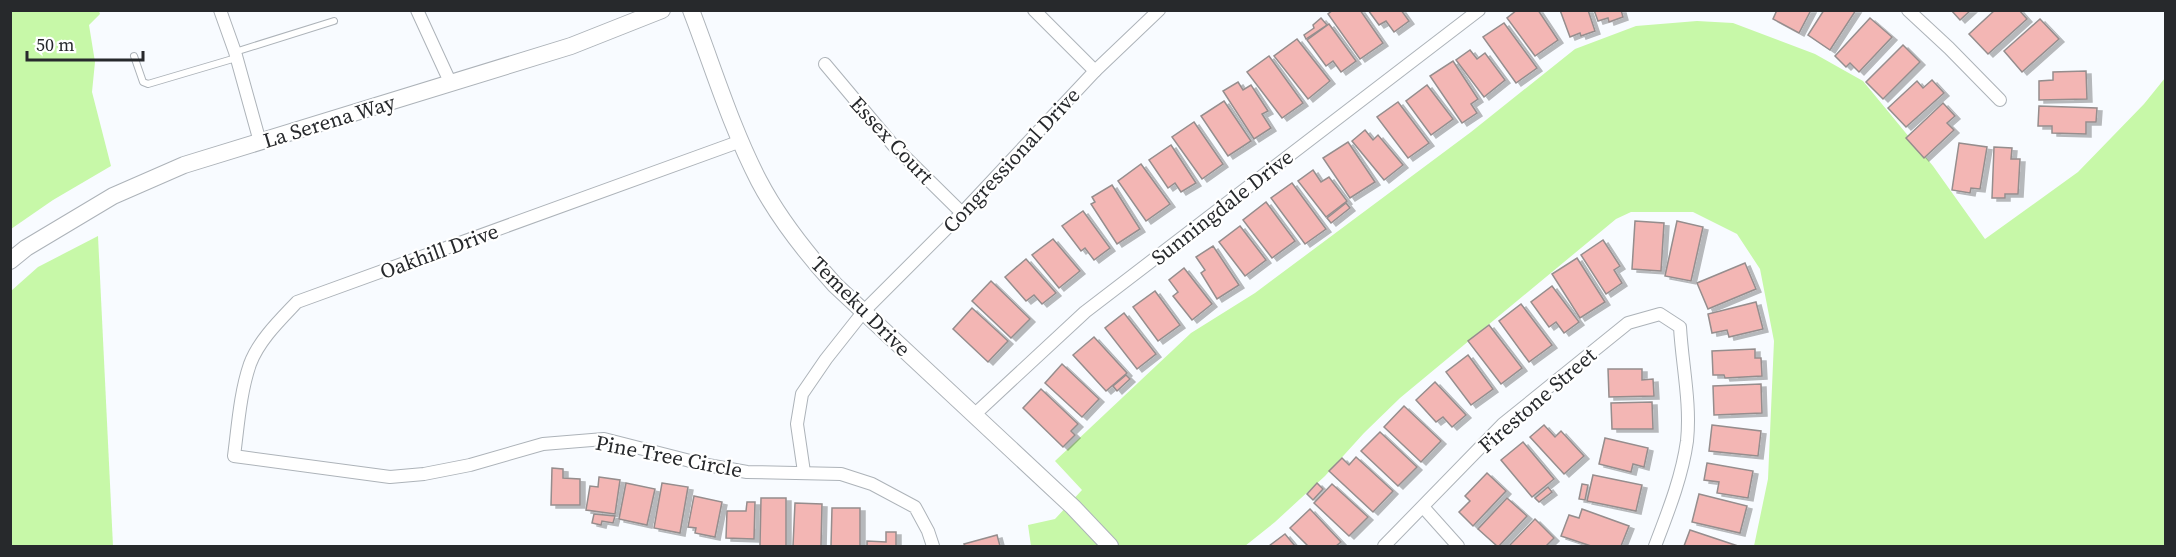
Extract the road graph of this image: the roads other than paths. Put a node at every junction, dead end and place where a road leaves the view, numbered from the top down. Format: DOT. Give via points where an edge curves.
graph roads {
  1 [pos="220,10"];
  2 [pos="417,10"];
  3 [pos="662,10"];
  4 [pos="691,10"];
  5 [pos="1034,10"];
  6 [pos="1160,10"];
  7 [pos="1479,10"];
  8 [pos="1908,10"];
  9 [pos="334,21"];
  10 [pos="236,55"];
  11 [pos="134,56"];
  12 [pos="825,64"];
  13 [pos="1095,71"];
  14 [pos="451,84"];
  15 [pos="2000,100"];
  16 [pos="741,141"];
  17 [pos="261,142"];
  18 [pos="962,213"];
  19 [pos="10,261"];
  20 [pos="864,311"];
  21 [pos="974,415"];
  22 [pos="234,456"];
  23 [pos="804,472"];
  24 [pos="1424,508"];
  25 [pos="933,546"];
  26 [pos="1110,546"];
  27 [pos="1384,546"];
  28 [pos="1458,546"];
  29 [pos="1656,546"];
  1 -- 10 [label="street"];
  2 -- 14 [label="street"];
  3 -- 14 [label="main road, La Serena Way" via="571,46"];
  4 -- 16 [label="main road, Temeku Drive"];
  5 -- 13 [label="street"];
  6 -- 13 [label="street, Congressional Drive"];
  7 -- 21 [label="street, Sunningdale Drive" via="1085,312"];
  8 -- 15 [label="street"];
  9 -- 10 [label="lane"];
  10 -- 11 [label="lane" via="148,84 143,82"];
  10 -- 17 [label="street"];
  12 -- 18 [label="street, Essex Court" via="893,145"];
  13 -- 18 [label="street, Congressional Drive"];
  14 -- 17 [label="main road, La Serena Way"];
  16 -- 20 [label="main road, Temeku Drive" via="784,222 816,264"];
  16 -- 22 [label="street, Oakhill Drive" via="297,302 270,330 250,364"];
  17 -- 19 [label="main road, La Serena Way" via="184,165 113,196"];
  18 -- 20 [label="street, Congressional Drive"];
  20 -- 21 [label="main road, Temeku Drive"];
  20 -- 23 [label="street, Congressional Drive" via="802,394 797,424"];
  21 -- 26 [label="main road, Temeku Drive"];
  22 -- 23 [label="street, Pine Tree Circle" via="390,477 470,465 543,444 604,439 747,472"];
  23 -- 25 [label="street, Pine Tree Circle" via="841,474 872,484 915,507"];
  24 -- 27 [label="street, Firestone Street"];
  24 -- 28 [label="street"];
  24 -- 29 [label="street, Firestone Street" via="1503,424 1628,323 1660,314 1680,327 1687,441"];
}
